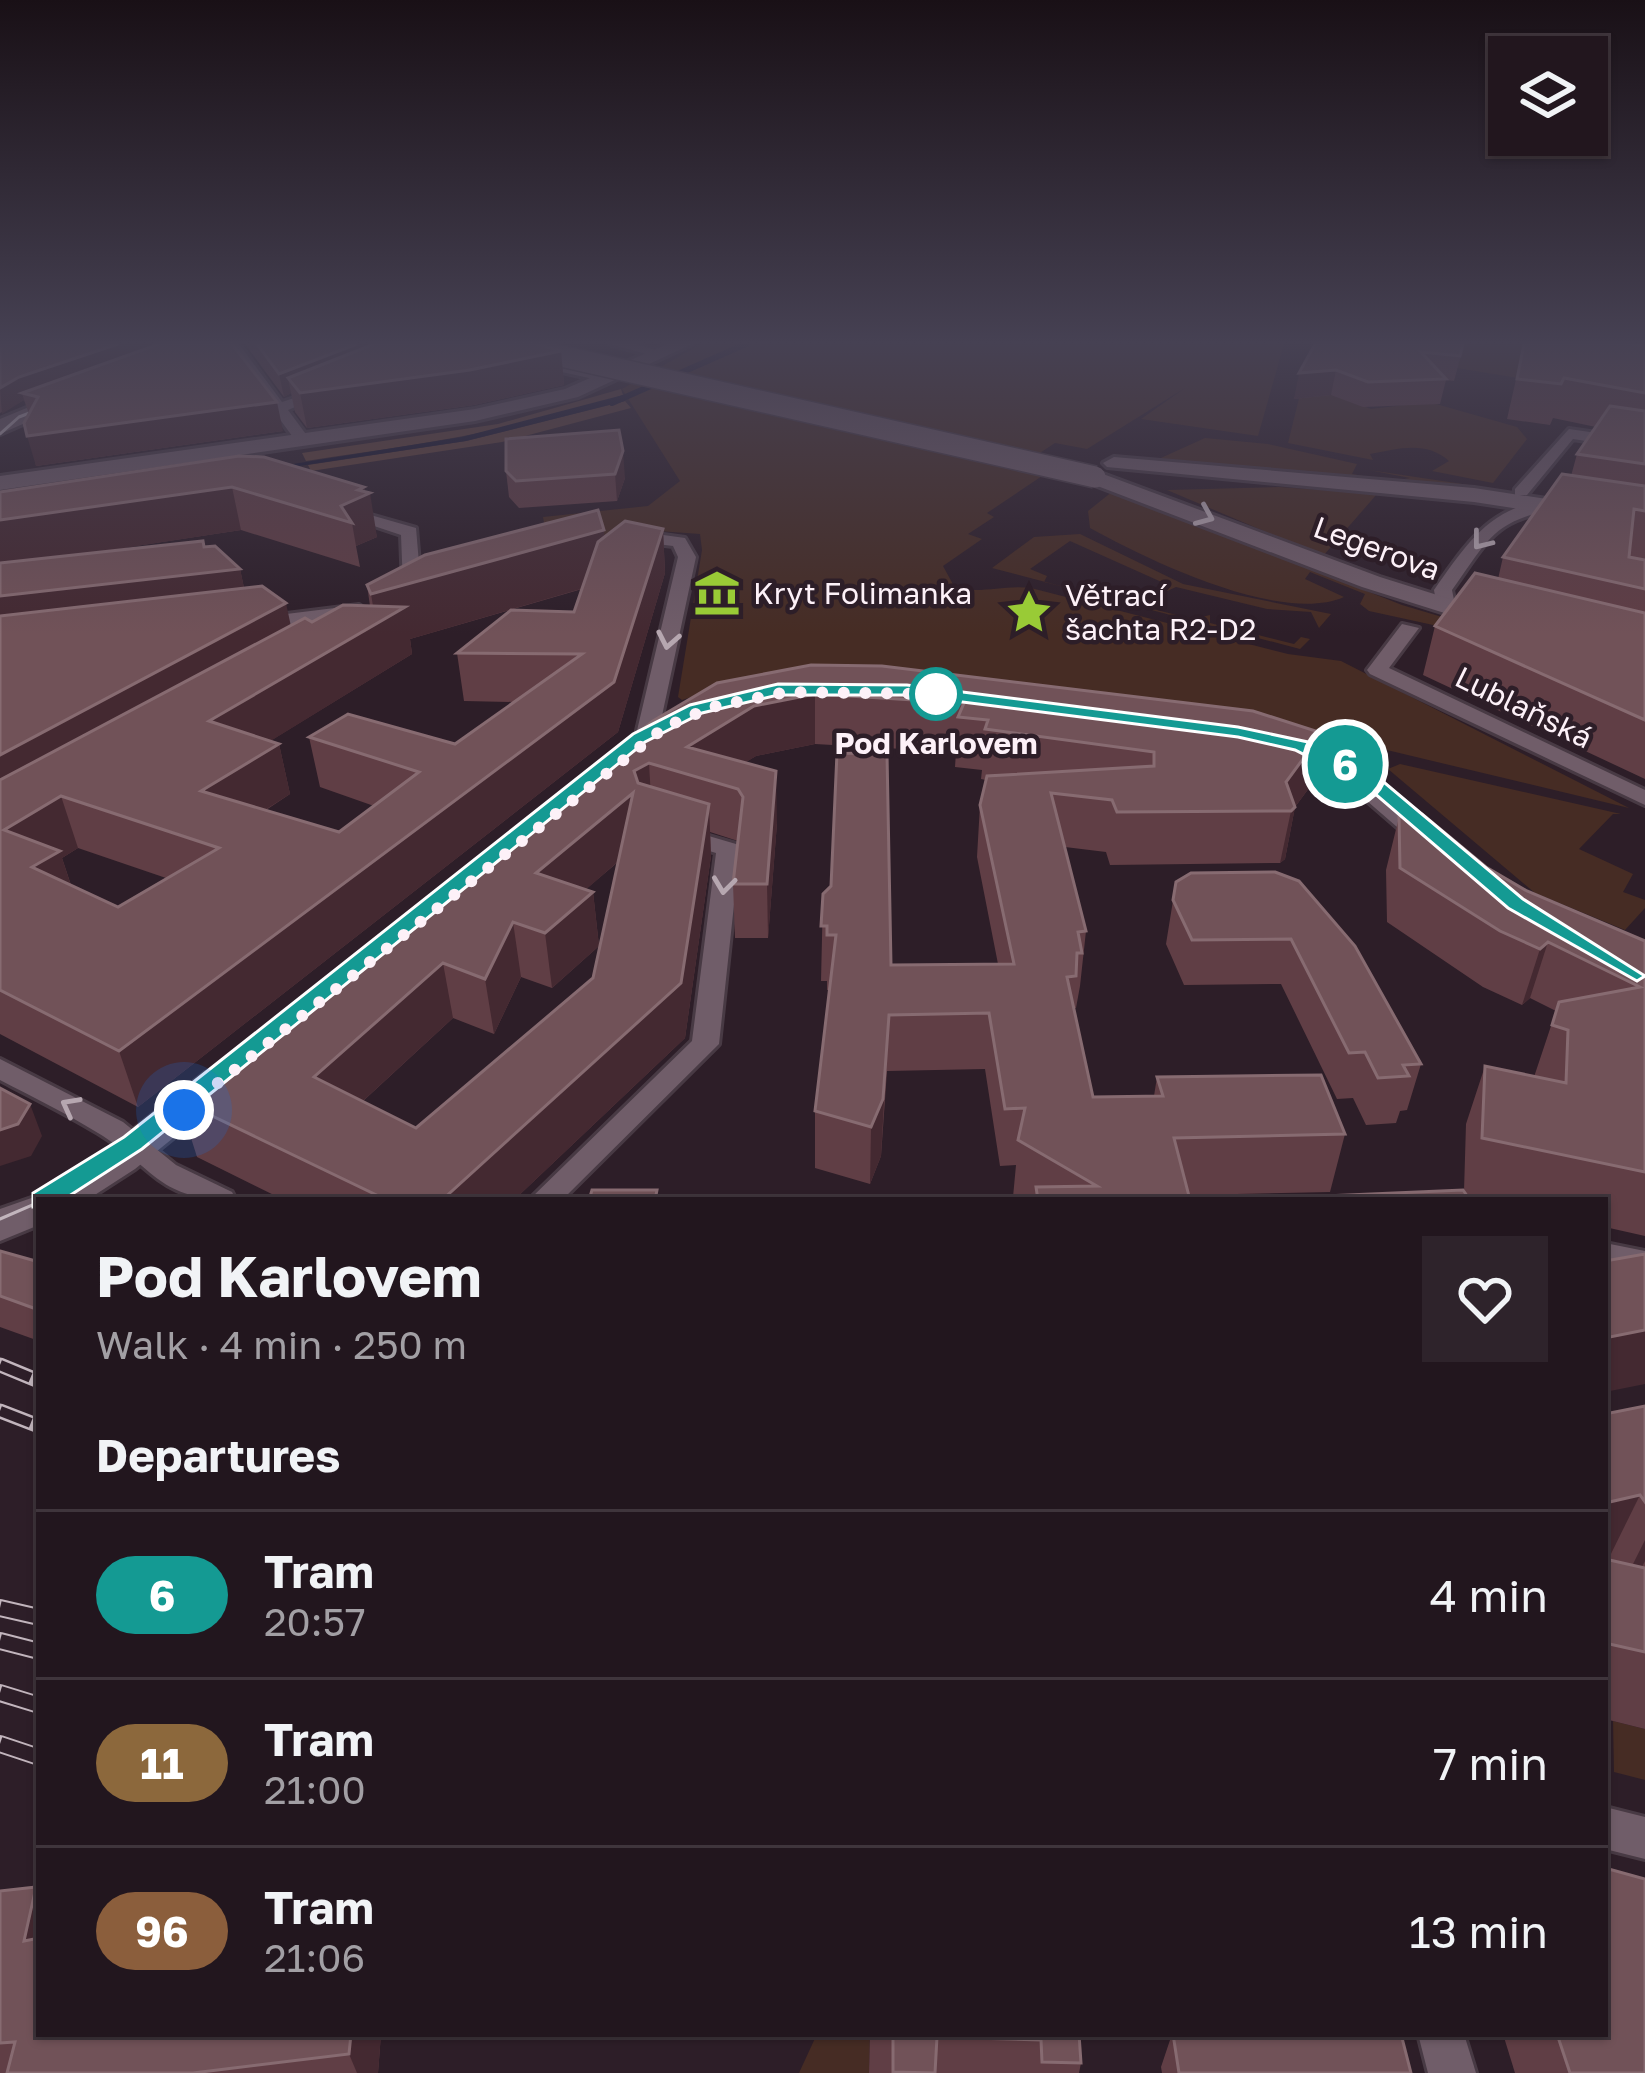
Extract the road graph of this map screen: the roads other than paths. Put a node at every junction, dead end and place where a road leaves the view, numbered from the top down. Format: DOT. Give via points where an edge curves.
graph roads {
  1 [pos="303,441"];
  2 [pos="958,441"];
  3 [pos="977,441"];
  4 [pos="1563,441"];
  5 [pos="1104,470"];
  6 [pos="0,483"];
  7 [pos="1521,492"];
  8 [pos="310,500"];
  9 [pos="1555,506"];
  10 [pos="1645,521"];
  11 [pos="609,548"];
  12 [pos="429,597"];
  13 [pos="394,607"];
  14 [pos="370,610"];
  15 [pos="1456,610"];
  16 [pos="1510,624"];
  17 [pos="230,627"];
  18 [pos="1409,628"];
  19 [pos="336,642"];
  20 [pos="687,717"];
  21 [pos="1239,733"];
  22 [pos="633,749"];
  23 [pos="1645,798"];
  24 [pos="651,826"];
  25 [pos="1464,870"];
  26 [pos="238,1066"];
  27 [pos="0,1068"];
  28 [pos="138,1147"];
  29 [pos="62,1197"];
  30 [pos="215,1197"];
  31 [pos="547,1197"];
  32 [pos="36,1210"];
  33 [pos="0,1226"];
  34 [pos="1608,1255"];
  35 [pos="1645,1262"];
  36 [pos="1608,1829"];
  37 [pos="1645,1838"];
  38 [pos="1442,2037"];
  39 [pos="1452,2073"];
  1 -- 6 [label="main road"];
  2 -- 5 [label="main road, bridge"];
  3 -- 5 [label="main road"];
  4 -- 7 [label="street"];
  5 -- 9 [label="main road"];
  5 -- 15 [label="main road, Legerova, one-way"];
  8 -- 13 [label="street" via="410,532 412,587"];
  9 -- 10 [label="main road"];
  9 -- 15 [label="street, one-way" via="1502,514 1444,590 1444,602"];
  11 -- 22 [label="street, one-way" via="649,538 679,542 686,557"];
  12 -- 13 [label="street"];
  13 -- 19 [label="street"];
  14 -- 17 [label="street"];
  15 -- 16 [label="main road, Legerova"];
  18 -- 23 [label="street, Lublaňská" via="1377,670"];
  20 -- 22 [label="main road"];
  21 -- 25 [label="main road" via="1354,775"];
  24 -- 31 [label="street, one-way" via="728,849 705,1044"];
  26 -- 28 [label="main road"];
  28 -- 27 [label="street, one-way"];
  28 -- 29 [label="main road"];
  28 -- 30 [label="street"];
  32 -- 33 [label="main road"];
  34 -- 35 [label="street"];
  36 -- 37 [label="street"];
  38 -- 39 [label="street"];
}
